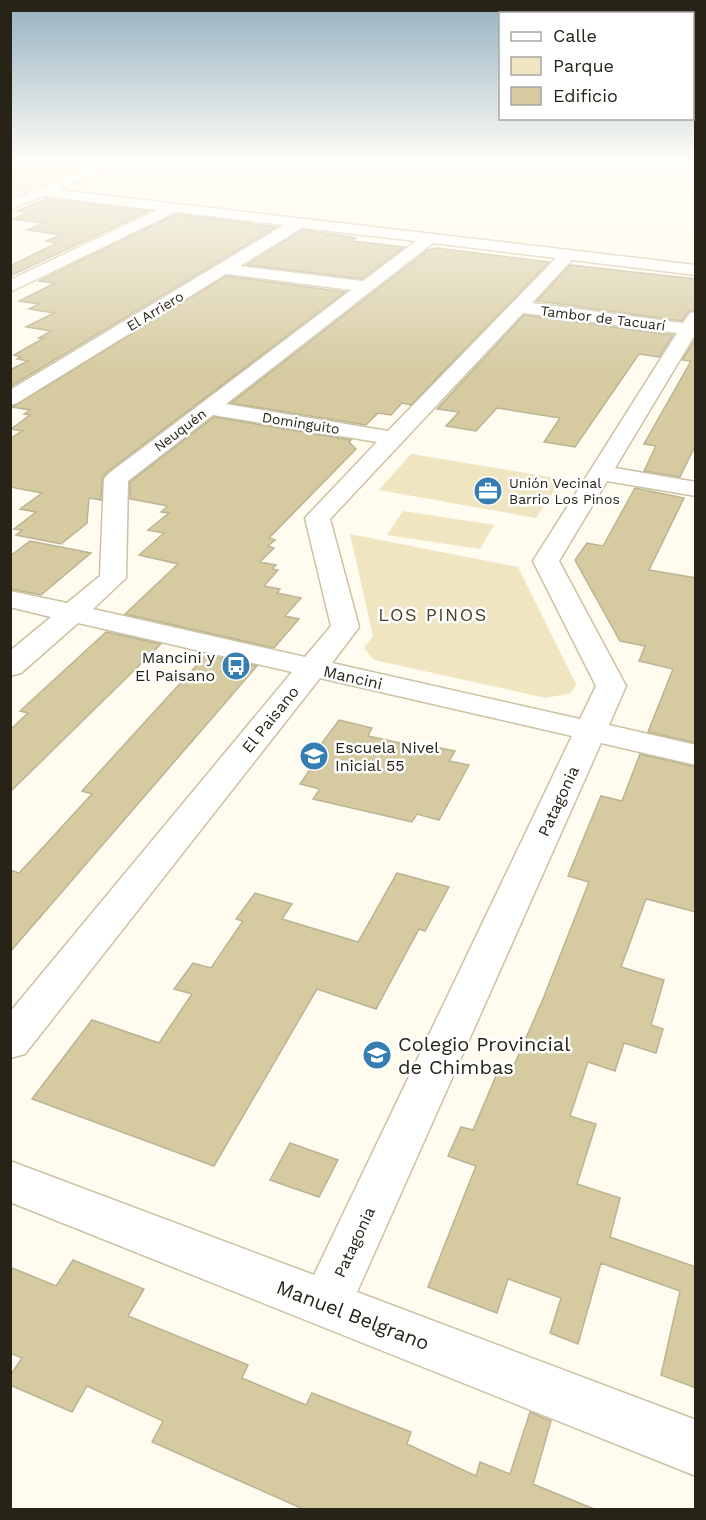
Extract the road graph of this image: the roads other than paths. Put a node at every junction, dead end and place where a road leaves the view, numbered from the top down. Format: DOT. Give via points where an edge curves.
graph roads {
  1 [pos="119,234"];
  2 [pos="281,234"];
  3 [pos="394,234"];
  4 [pos="430,238"];
  5 [pos="568,255"];
  6 [pos="10,267"];
  7 [pos="223,269"];
  8 [pos="696,270"];
  9 [pos="42,271"];
  10 [pos="10,287"];
  11 [pos="366,287"];
  12 [pos="519,307"];
  13 [pos="692,323"];
  14 [pos="10,399"];
  15 [pos="209,408"];
  16 [pos="393,438"];
  17 [pos="600,473"];
  18 [pos="696,489"];
  19 [pos="10,599"];
  20 [pos="73,613"];
  21 [pos="10,667"];
  22 [pos="312,668"];
  23 [pos="590,731"];
  24 [pos="696,755"];
  25 [pos="10,1042"];
  26 [pos="10,1181"];
  27 [pos="326,1304"];
  28 [pos="696,1448"];
  1 -- 9 [label="street"];
  2 -- 7 [label="street, El Arriero"];
  3 -- 4 [label="street"];
  4 -- 5 [label="street"];
  4 -- 11 [label="street, Neuquén"];
  5 -- 8 [label="street"];
  5 -- 12 [label="street, El Paisano"];
  6 -- 9 [label="street"];
  7 -- 11 [label="street"];
  7 -- 14 [label="street, El Arriero"];
  9 -- 10 [label="street"];
  11 -- 15 [label="street, Neuquén"];
  12 -- 13 [label="street, Tambor de Tacuarí"];
  12 -- 16 [label="street, El Paisano"];
  13 -- 17 [label="street, Patagonia"];
  15 -- 16 [label="street, Dominguito"];
  15 -- 20 [label="street, Neuquén" via="116,479 113,578"];
  16 -- 22 [label="street, El Paisano" via="317,518 345,627"];
  17 -- 18 [label="street"];
  17 -- 23 [label="street, Patagonia" via="546,561 610,686"];
  19 -- 20 [label="street, Mancini"];
  20 -- 21 [label="street, Neuquén"];
  20 -- 22 [label="street, Mancini"];
  22 -- 23 [label="street, Mancini"];
  22 -- 25 [label="street, El Paisano"];
  23 -- 24 [label="street, Mancini"];
  23 -- 27 [label="street, Patagonia"];
  26 -- 27 [label="street, Manuel Belgrano"];
  27 -- 28 [label="street, Manuel Belgrano"];
}
